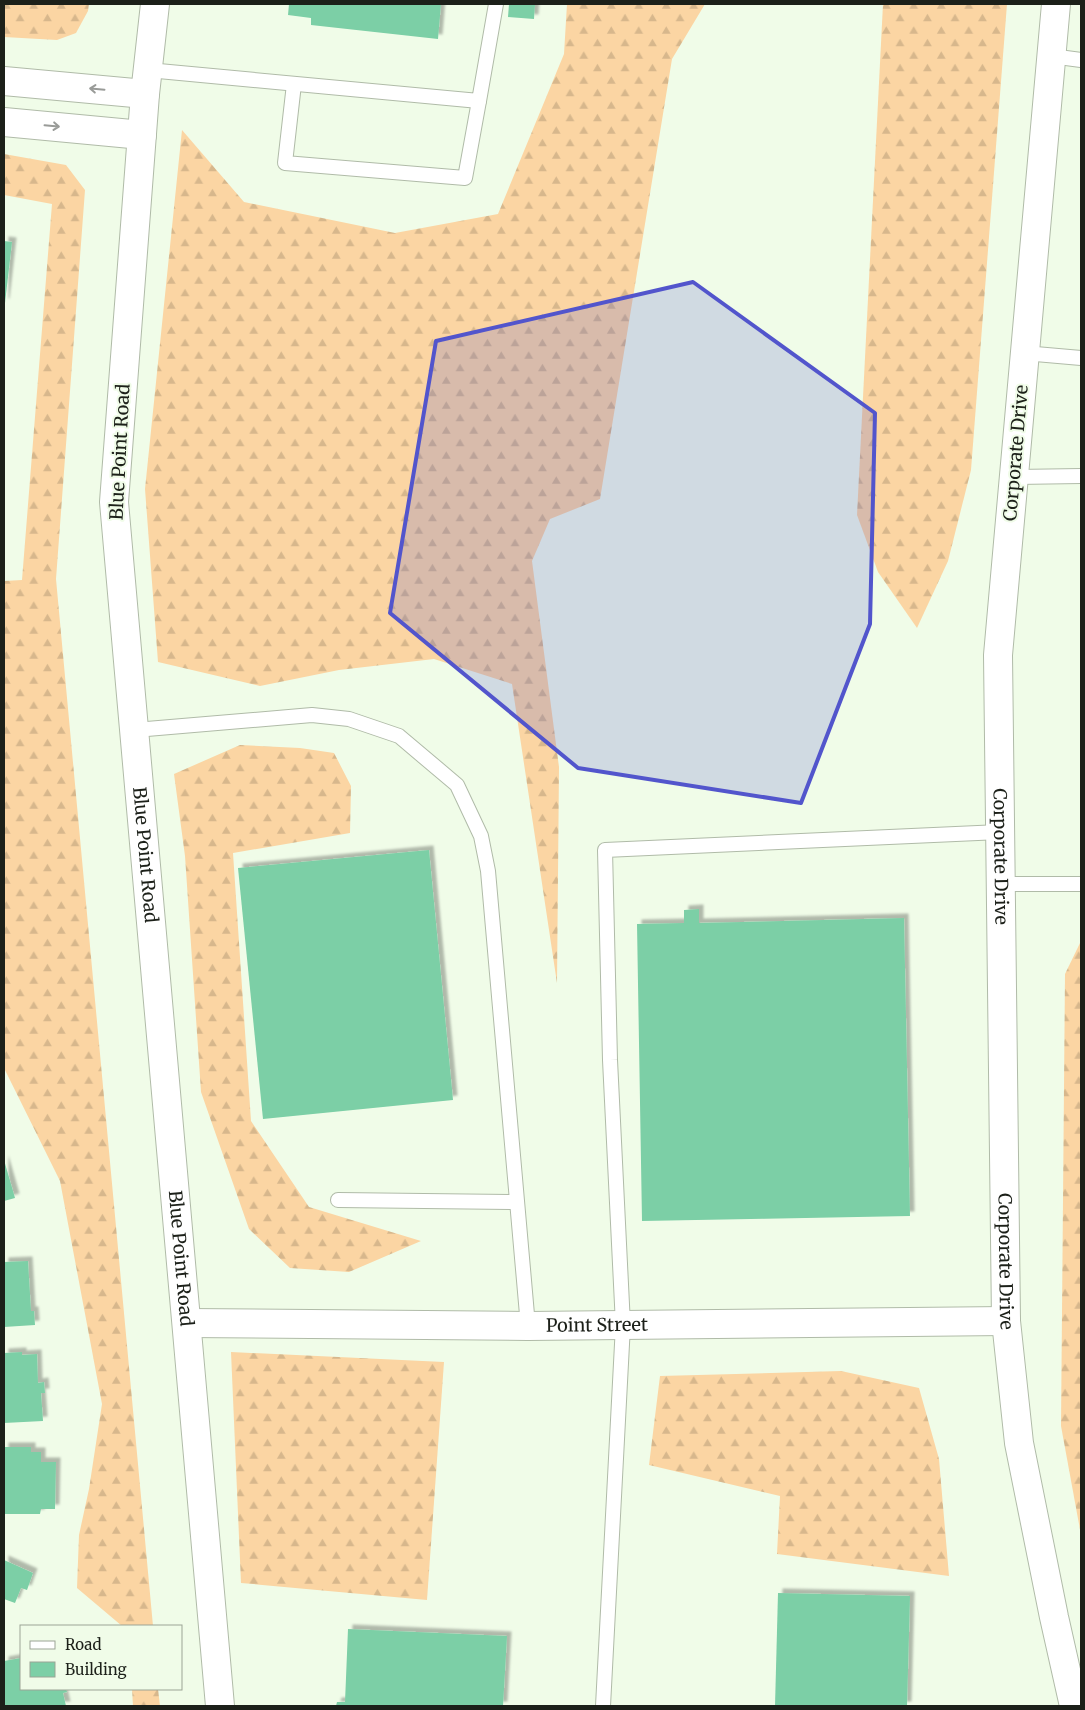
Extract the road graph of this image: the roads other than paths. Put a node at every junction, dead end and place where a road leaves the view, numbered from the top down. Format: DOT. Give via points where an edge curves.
graph roads {
  1 [pos="155,4"];
  2 [pos="496,4"];
  3 [pos="1056,4"];
  4 [pos="1051,56"];
  5 [pos="1081,60"];
  6 [pos="4,81"];
  7 [pos="147,82"];
  8 [pos="294,84"];
  9 [pos="479,101"];
  10 [pos="4,122"];
  11 [pos="142,135"];
  12 [pos="1024,353"];
  13 [pos="1081,358"];
  14 [pos="1081,476"];
  15 [pos="1014,477"];
  16 [pos="135,730"];
  17 [pos="1000,832"];
  18 [pos="1000,884"];
  19 [pos="1081,884"];
  20 [pos="338,1200"];
  21 [pos="516,1202"];
  22 [pos="1006,1321"];
  23 [pos="188,1323"];
  24 [pos="624,1325"];
  25 [pos="528,1326"];
  26 [pos="220,1706"];
  27 [pos="603,1706"];
  28 [pos="1074,1706"];
  1 -- 7 [label="street, Blue Point Road"];
  2 -- 9 [label="lane"];
  3 -- 4 [label="street, Corporate Drive"];
  4 -- 5 [label="lane"];
  4 -- 12 [label="street, Corporate Drive"];
  7 -- 6 [label="street, one-way"];
  7 -- 8 [label="lane"];
  7 -- 11 [label="street, Blue Point Road"];
  8 -- 9 [label="lane"];
  8 -- 9 [label="lane" via="285,163 465,178"];
  10 -- 11 [label="street, one-way"];
  11 -- 16 [label="street, Blue Point Road" via="114,502"];
  12 -- 13 [label="lane"];
  12 -- 15 [label="street, Corporate Drive"];
  14 -- 15 [label="lane"];
  15 -- 17 [label="street, Corporate Drive" via="998,655"];
  16 -- 21 [label="lane" via="312,715 349,719 399,736 456,785 481,836 488,872"];
  16 -- 23 [label="street, Blue Point Road"];
  17 -- 18 [label="street, Corporate Drive"];
  17 -- 24 [label="lane" via="605,850 610,1060"];
  18 -- 19 [label="lane"];
  18 -- 22 [label="street, Corporate Drive"];
  20 -- 21 [label="lane"];
  21 -- 25 [label="lane"];
  22 -- 24 [label="street, Point Street"];
  22 -- 28 [label="street, Corporate Drive" via="1019,1443"];
  23 -- 25 [label="street, Point Street"];
  23 -- 26 [label="street, Blue Point Road"];
  24 -- 25 [label="street, Point Street"];
  24 -- 27 [label="lane"];
}
